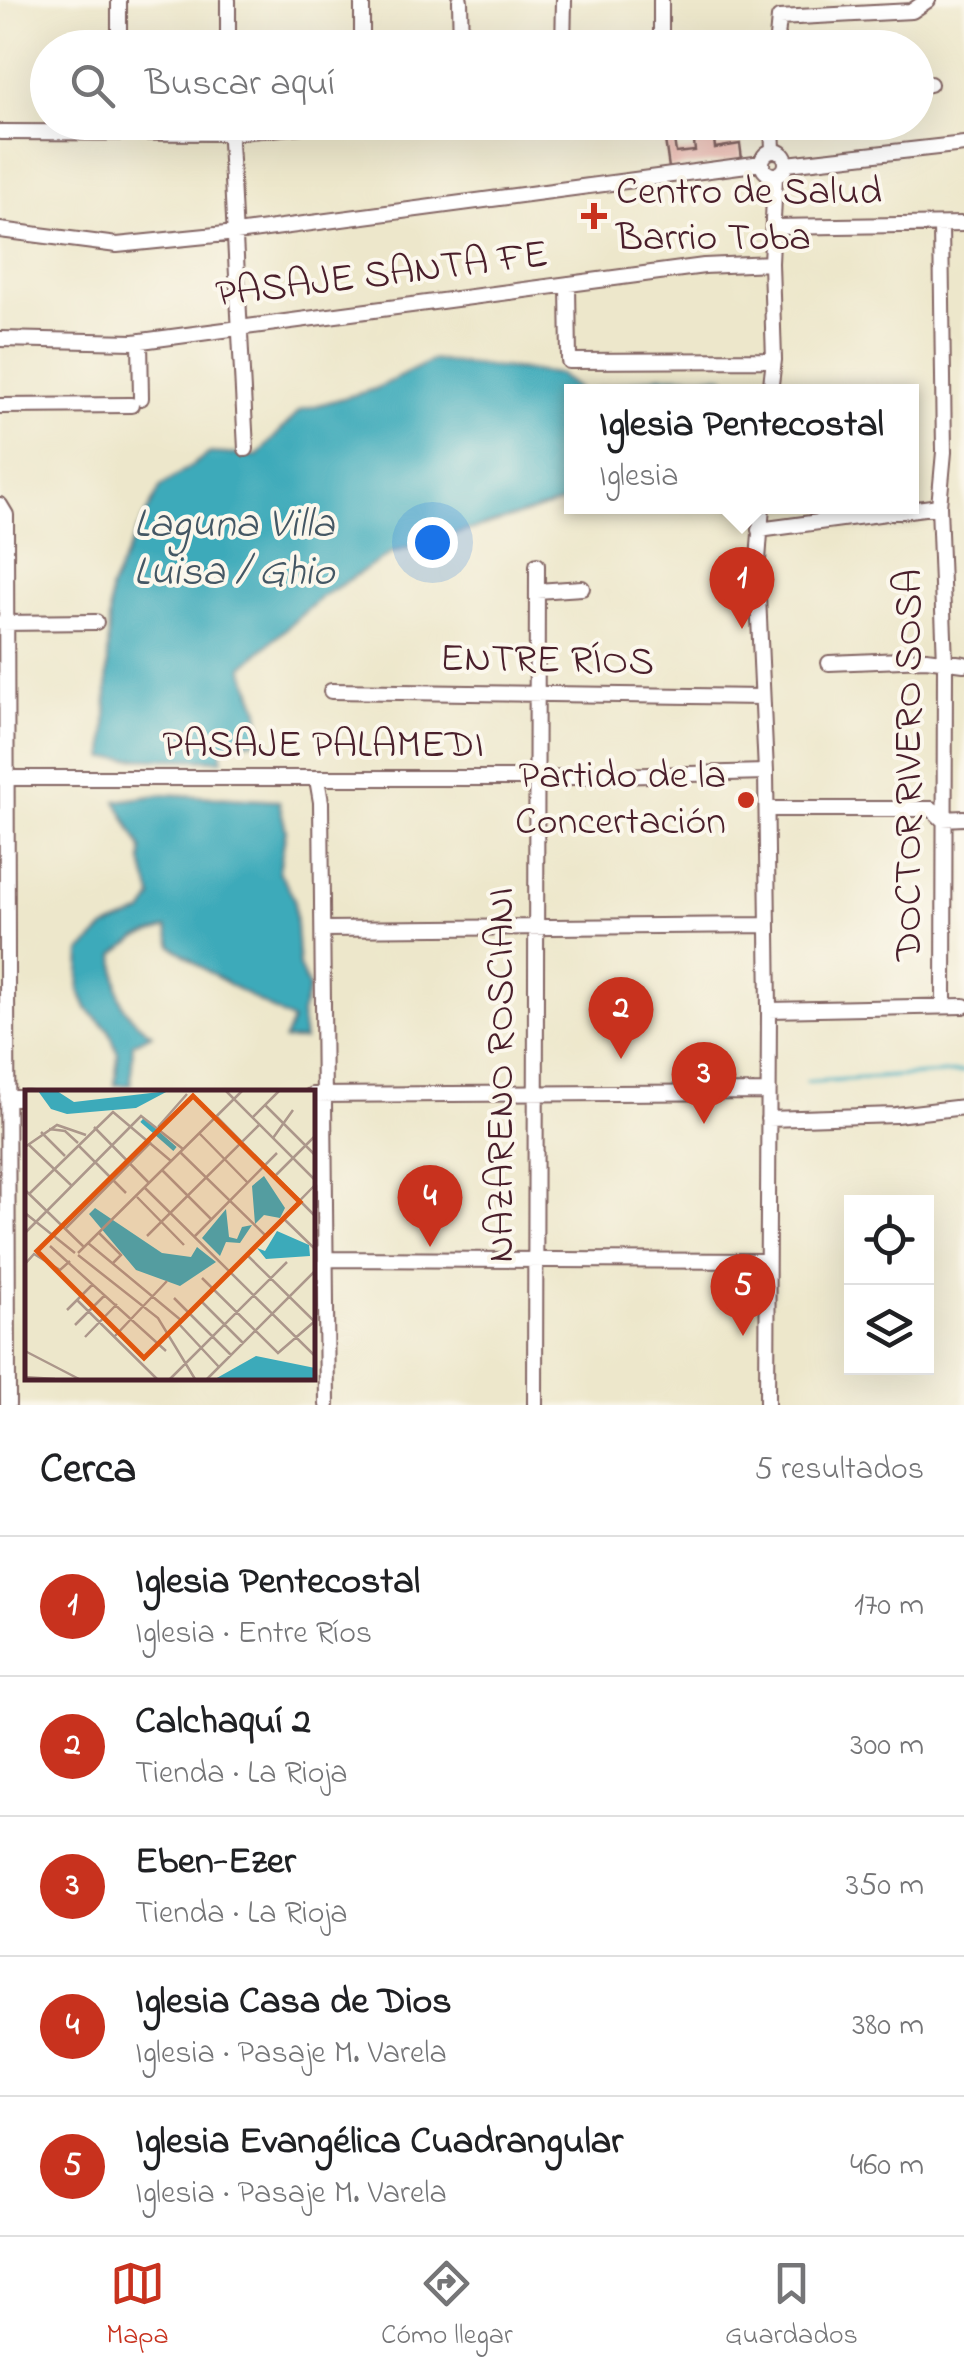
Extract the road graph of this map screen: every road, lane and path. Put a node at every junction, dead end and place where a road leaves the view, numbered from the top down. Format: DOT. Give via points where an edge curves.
graph roads {
  1 [pos="119,0"];
  2 [pos="228,0"];
  3 [pos="362,0"];
  4 [pos="460,0"];
  5 [pos="564,0"];
  6 [pos="660,0"];
  7 [pos="928,0"];
  8 [pos="118,30"];
  9 [pos="228,30"];
  10 [pos="362,30"];
  11 [pos="460,30"];
  12 [pos="563,30"];
  13 [pos="661,30"];
  14 [pos="778,30"];
  15 [pos="30,131"];
  16 [pos="0,132"];
  17 [pos="231,140"];
  18 [pos="773,140"];
  19 [pos="964,144"];
  20 [pos="773,151"];
  21 [pos="762,164"];
  22 [pos="787,164"];
  23 [pos="775,176"];
  24 [pos="941,224"];
  25 [pos="964,224"];
  26 [pos="774,227"];
  27 [pos="0,230"];
  28 [pos="236,234"];
  29 [pos="771,263"];
  30 [pos="568,284"];
  31 [pos="242,326"];
  32 [pos="0,339"];
  33 [pos="140,341"];
  34 [pos="774,360"];
  35 [pos="771,384"];
  36 [pos="0,406"];
  37 [pos="246,449"];
  38 [pos="939,506"];
  39 [pos="919,509"];
  40 [pos="2,511"];
  41 [pos="761,514"];
  42 [pos="879,514"];
  43 [pos="759,530"];
  44 [pos="537,565"];
  45 [pos="582,588"];
  46 [pos="538,591"];
  47 [pos="96,622"];
  48 [pos="3,623"];
  49 [pos="829,664"];
  50 [pos="944,664"];
  51 [pos="964,664"];
  52 [pos="331,692"];
  53 [pos="536,695"];
  54 [pos="762,696"];
  55 [pos="766,772"];
  56 [pos="2,778"];
  57 [pos="534,778"];
  58 [pos="317,779"];
  59 [pos="766,809"];
  60 [pos="964,818"];
  61 [pos="942,819"];
  62 [pos="768,925"];
  63 [pos="323,929"];
  64 [pos="534,930"];
  65 [pos="3,931"];
  66 [pos="944,1006"];
  67 [pos="964,1006"];
  68 [pos="770,1010"];
  69 [pos="535,1092"];
  70 [pos="767,1092"];
  71 [pos="319,1095"];
  72 [pos="7,1098"];
  73 [pos="25,1098"];
  74 [pos="964,1107"];
  75 [pos="768,1120"];
  76 [pos="4,1260"];
  77 [pos="328,1260"];
  78 [pos="536,1260"];
  79 [pos="767,1261"];
  80 [pos="8,1405"];
  81 [pos="327,1405"];
  82 [pos="535,1405"];
  83 [pos="766,1405"];
  1 -- 8 [label="street"];
  2 -- 9 [label="street"];
  3 -- 10 [label="street"];
  4 -- 11 [label="street"];
  5 -- 12 [label="street"];
  6 -- 13 [label="street"];
  7 -- 14 [label="street" via="912,11 779,18"];
  15 -- 16 [label="street"];
  17 -- 28 [label="street"];
  18 -- 20 [label="street"];
  19 -- 22 [label="street"];
  20 -- 21 [label="street"];
  20 -- 22 [label="street"];
  21 -- 23 [label="street"];
  21 -- 28 [label="street"];
  22 -- 23 [label="street"];
  23 -- 26 [label="street"];
  24 -- 25 [label="street"];
  24 -- 26 [label="street"];
  24 -- 38 [label="street, DOCTOR RIVERO SOSA"];
  26 -- 29 [label="street"];
  27 -- 28 [label="street" via="117,245"];
  28 -- 31 [label="street"];
  29 -- 30 [label="street, PASAJE SANTA FE"];
  29 -- 34 [label="street"];
  30 -- 31 [label="street, PASAJE SANTA FE"];
  30 -- 34 [label="street" via="569,361"];
  31 -- 33 [label="street, PASAJE SANTA FE"];
  31 -- 37 [label="street"];
  32 -- 33 [label="street, PASAJE SANTA FE"];
  33 -- 36 [label="street" via="136,402"];
  34 -- 35 [label="street"];
  38 -- 39 [label="street"];
  38 -- 50 [label="street, DOCTOR RIVERO SOSA"];
  40 -- 48 [label="street"];
  41 -- 43 [label="street"];
  42 -- 43 [label="street"];
  43 -- 54 [label="street"];
  44 -- 46 [label="street, NAZARENO ROSCIANI"];
  45 -- 46 [label="street"];
  46 -- 53 [label="street, NAZARENO ROSCIANI"];
  47 -- 48 [label="street"];
  48 -- 56 [label="street"];
  49 -- 50 [label="street"];
  50 -- 51 [label="street"];
  50 -- 61 [label="street, DOCTOR RIVERO SOSA"];
  52 -- 53 [label="street, ENTRE RÍOS"];
  53 -- 54 [label="street, ENTRE RÍOS"];
  53 -- 57 [label="street, NAZARENO ROSCIANI"];
  54 -- 55 [label="street"];
  55 -- 57 [label="street, PASAJE PALAMEDI"];
  55 -- 59 [label="street"];
  56 -- 58 [label="street, PASAJE PALAMEDI"];
  56 -- 65 [label="street"];
  57 -- 58 [label="street, PASAJE PALAMEDI"];
  57 -- 64 [label="street, NAZARENO ROSCIANI"];
  58 -- 63 [label="street"];
  59 -- 61 [label="street" via="932,808"];
  59 -- 62 [label="street"];
  60 -- 61 [label="street"];
  61 -- 66 [label="street, DOCTOR RIVERO SOSA"];
  62 -- 64 [label="street"];
  62 -- 68 [label="street"];
  63 -- 64 [label="street"];
  63 -- 71 [label="street"];
  64 -- 69 [label="street, NAZARENO ROSCIANI"];
  65 -- 72 [label="street"];
  66 -- 67 [label="street"];
  66 -- 68 [label="street"];
  68 -- 70 [label="street"];
  69 -- 70 [label="street"];
  69 -- 71 [label="street"];
  69 -- 78 [label="street, NAZARENO ROSCIANI"];
  70 -- 75 [label="street"];
  71 -- 77 [label="street"];
  72 -- 73 [label="street"];
  72 -- 76 [label="street"];
  74 -- 75 [label="street"];
  75 -- 79 [label="street"];
  76 -- 80 [label="street"];
  77 -- 78 [label="street"];
  77 -- 81 [label="street"];
  78 -- 79 [label="street"];
  78 -- 82 [label="street, NAZARENO ROSCIANI"];
  79 -- 83 [label="street"];
}
